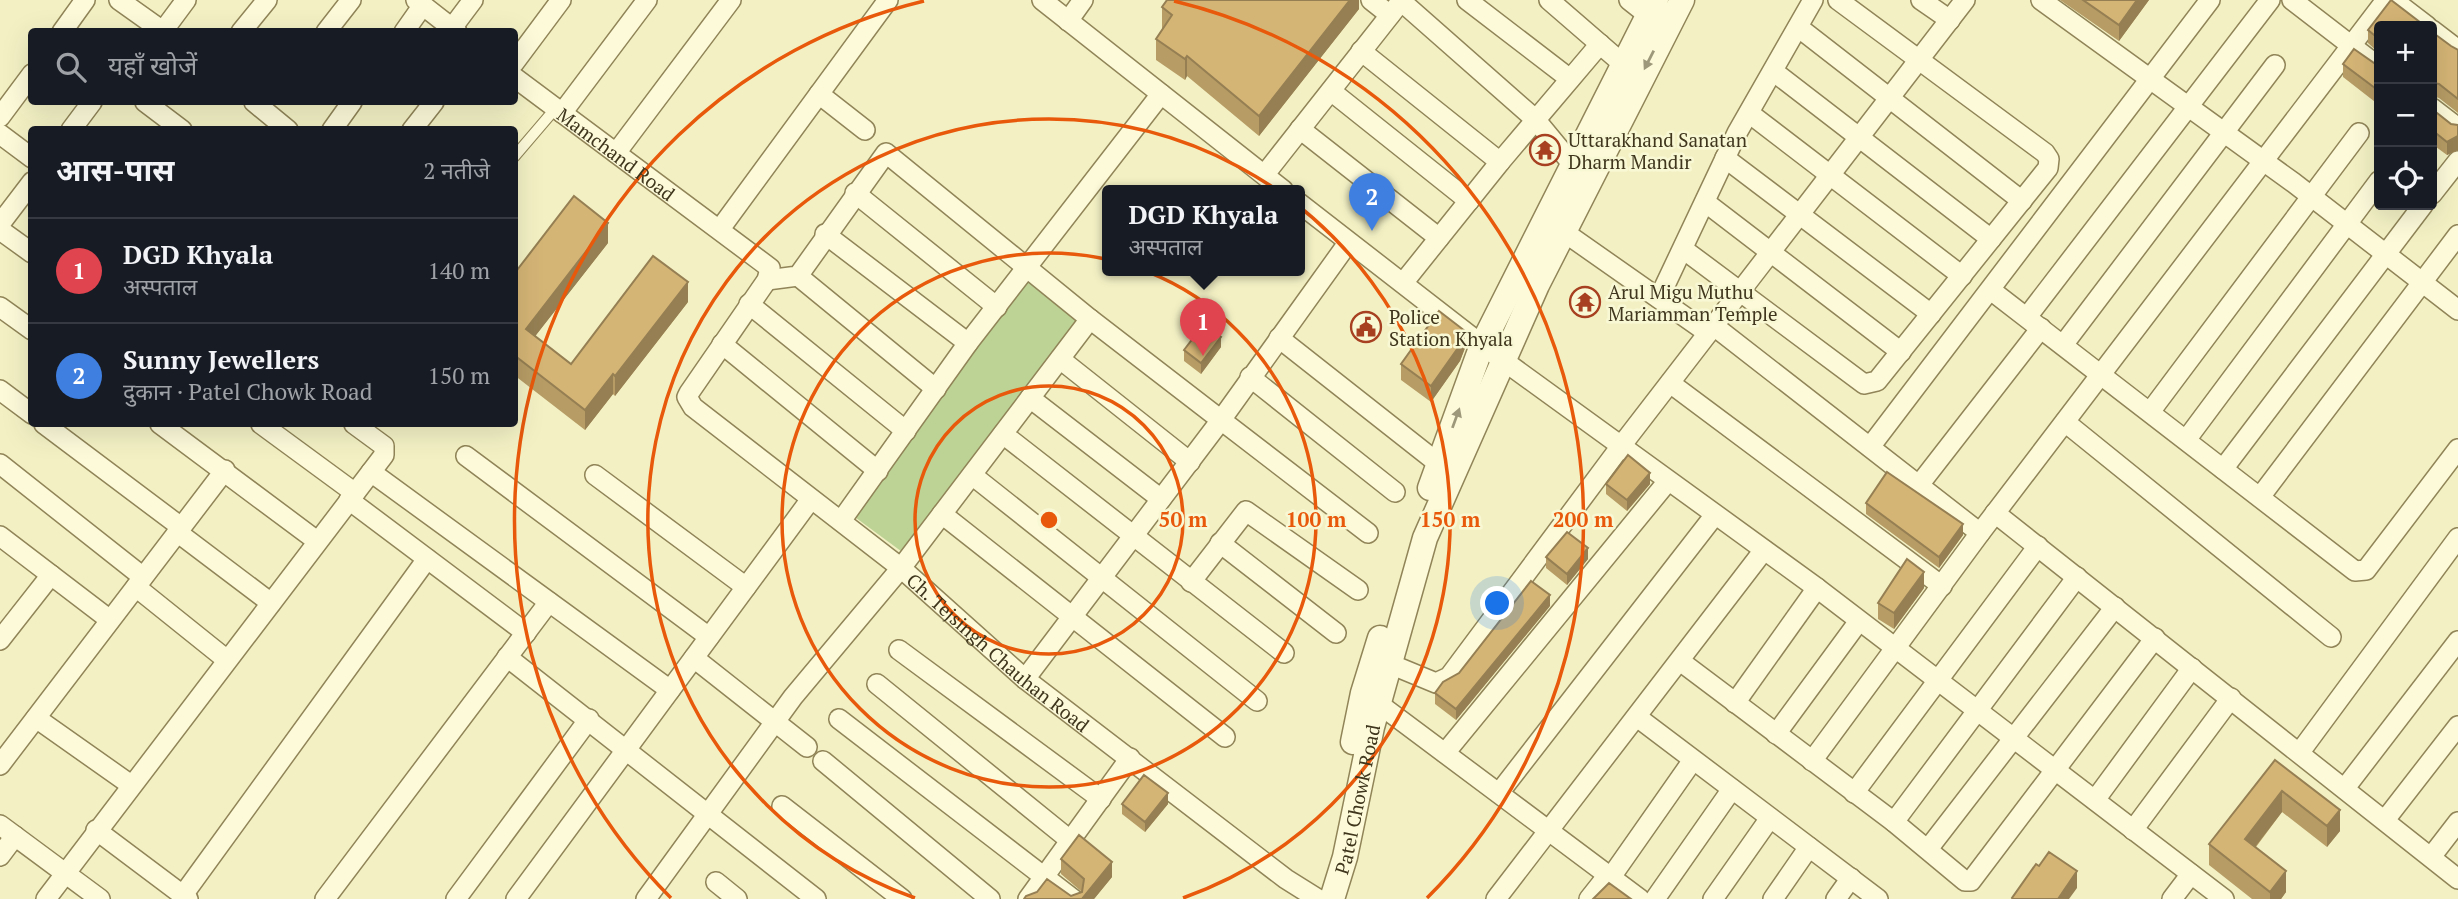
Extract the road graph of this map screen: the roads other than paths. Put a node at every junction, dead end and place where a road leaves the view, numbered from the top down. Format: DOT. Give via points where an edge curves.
graph roads {
  1 [pos="86,0"];
  2 [pos="119,0"];
  3 [pos="186,0"];
  4 [pos="267,0"];
  5 [pos="351,0"];
  6 [pos="473,0"];
  7 [pos="561,0"];
  8 [pos="647,0"];
  9 [pos="731,0"];
  10 [pos="888,0"];
  11 [pos="1042,0"];
  12 [pos="1083,0"];
  13 [pos="1371,0"];
  14 [pos="1467,0"];
  15 [pos="1549,0"];
  16 [pos="1682,0"];
  17 [pos="1813,0"];
  18 [pos="1838,0"];
  19 [pos="1921,0"];
  20 [pos="1965,0"];
  21 [pos="2041,0"];
  22 [pos="2210,0"];
  23 [pos="2270,0"];
  24 [pos="2292,0"];
  25 [pos="2386,0"];
  26 [pos="2393,0"];
  27 [pos="420,3"];
  28 [pos="1644,5"];
  29 [pos="1398,6"];
  30 [pos="1950,20"];
  31 [pos="1068,21"];
  32 [pos="2420,21"];
  33 [pos="1798,27"];
  34 [pos="65,28"];
  35 [pos="154,28"];
  36 [pos="156,28"];
  37 [pos="245,28"];
  38 [pos="329,28"];
  39 [pos="406,28"];
  40 [pos="452,28"];
  41 [pos="456,28"];
  42 [pos="2437,34"];
  43 [pos="1600,44"];
  44 [pos="2351,45"];
  45 [pos="2458,50"];
  46 [pos="1361,51"];
  47 [pos="518,58"];
  48 [pos="1918,61"];
  49 [pos="2374,63"];
  50 [pos="1623,64"];
  51 [pos="2276,65"];
  52 [pos="1773,71"];
  53 [pos="28,79"];
  54 [pos="1570,79"];
  55 [pos="518,80"];
  56 [pos="2150,80"];
  57 [pos="1331,91"];
  58 [pos="819,94"];
  59 [pos="1161,94"];
  60 [pos="1889,98"];
  61 [pos="90,105"];
  62 [pos="149,105"];
  63 [pos="264,105"];
  64 [pos="350,105"];
  65 [pos="432,105"];
  66 [pos="2187,107"];
  67 [pos="558,111"];
  68 [pos="1749,113"];
  69 [pos="2437,113"];
  70 [pos="0,117"];
  71 [pos="1535,119"];
  72 [pos="74,126"];
  73 [pos="177,126"];
  74 [pos="284,126"];
  75 [pos="335,126"];
  76 [pos="415,126"];
  77 [pos="2458,128"];
  78 [pos="865,130"];
  79 [pos="1300,130"];
  80 [pos="2222,132"];
  81 [pos="2359,132"];
  82 [pos="0,134"];
  83 [pos="1859,136"];
  84 [pos="616,153"];
  85 [pos="518,154"];
  86 [pos="28,155"];
  87 [pos="1725,158"];
  88 [pos="2262,160"];
  89 [pos="2458,161"];
  90 [pos="1500,162"];
  91 [pos="1573,164"];
  92 [pos="1265,174"];
  93 [pos="1828,175"];
  94 [pos="1277,185"];
  95 [pos="28,187"];
  96 [pos="2374,188"];
  97 [pos="2437,188"];
  98 [pos="855,193"];
  99 [pos="2312,197"];
  100 [pos="1469,201"];
  101 [pos="2022,201"];
  102 [pos="1705,202"];
  103 [pos="1305,208"];
  104 [pos="2420,210"];
  105 [pos="1798,215"];
  106 [pos="0,224"];
  107 [pos="2347,224"];
  108 [pos="1555,225"];
  109 [pos="0,229"];
  110 [pos="720,229"];
  111 [pos="825,234"];
  112 [pos="2458,235"];
  113 [pos="1439,238"];
  114 [pos="1991,239"];
  115 [pos="1348,243"];
  116 [pos="1683,249"];
  117 [pos="28,250"];
  118 [pos="1769,253"];
  119 [pos="2385,254"];
  120 [pos="1027,266"];
  121 [pos="798,276"];
  122 [pos="1962,276"];
  123 [pos="767,280"];
  124 [pos="2421,283"];
  125 [pos="1404,284"];
  126 [pos="1992,290"];
  127 [pos="1739,292"];
  128 [pos="1659,298"];
  129 [pos="750,304"];
  130 [pos="0,307"];
  131 [pos="997,307"];
  132 [pos="2458,310"];
  133 [pos="1931,314"];
  134 [pos="1090,319"];
  135 [pos="2034,322"];
  136 [pos="28,327"];
  137 [pos="1711,329"];
  138 [pos="1279,338"];
  139 [pos="968,343"];
  140 [pos="722,344"];
  141 [pos="1482,345"];
  142 [pos="2063,345"];
  143 [pos="1901,352"];
  144 [pos="1060,359"];
  145 [pos="1503,359"];
  146 [pos="2102,374"];
  147 [pos="1250,377"];
  148 [pos="1670,383"];
  149 [pos="936,388"];
  150 [pos="0,390"];
  151 [pos="1030,398"];
  152 [pos="28,411"];
  153 [pos="2150,412"];
  154 [pos="1221,420"];
  155 [pos="2066,422"];
  156 [pos="48,427"];
  157 [pos="164,427"];
  158 [pos="265,427"];
  159 [pos="358,427"];
  160 [pos="905,431"];
  161 [pos="1003,434"];
  162 [pos="2186,440"];
  163 [pos="1621,446"];
  164 [pos="1870,447"];
  165 [pos="2458,449"];
  166 [pos="466,456"];
  167 [pos="1189,462"];
  168 [pos="0,464"];
  169 [pos="1439,464"];
  170 [pos="2224,469"];
  171 [pos="225,470"];
  172 [pos="878,471"];
  173 [pos="371,472"];
  174 [pos="595,475"];
  175 [pos="972,475"];
  176 [pos="1668,481"];
  177 [pos="1919,485"];
  178 [pos="1395,492"];
  179 [pos="352,497"];
  180 [pos="2260,498"];
  181 [pos="811,499"];
  182 [pos="1161,499"];
  183 [pos="1995,513"];
  184 [pos="942,514"];
  185 [pos="1714,516"];
  186 [pos="841,521"];
  187 [pos="179,530"];
  188 [pos="1368,533"];
  189 [pos="1980,533"];
  190 [pos="1132,536"];
  191 [pos="2458,538"];
  192 [pos="1,539"];
  193 [pos="317,541"];
  194 [pos="1220,543"];
  195 [pos="2038,546"];
  196 [pos="1764,550"];
  197 [pos="427,559"];
  198 [pos="901,568"];
  199 [pos="51,575"];
  200 [pos="2077,577"];
  201 [pos="1100,579"];
  202 [pos="139,582"];
  203 [pos="1191,582"];
  204 [pos="1942,586"];
  205 [pos="746,587"];
  206 [pos="1817,588"];
  207 [pos="1358,590"];
  208 [pos="549,602"];
  209 [pos="271,603"];
  210 [pos="2115,607"];
  211 [pos="1071,617"];
  212 [pos="110,620"];
  213 [pos="1860,621"];
  214 [pos="526,633"];
  215 [pos="1336,633"];
  216 [pos="2331,637"];
  217 [pos="709,638"];
  218 [pos="2155,638"];
  219 [pos="0,640"];
  220 [pos="2458,641"];
  221 [pos="1897,649"];
  222 [pos="899,650"];
  223 [pos="1284,653"];
  224 [pos="507,657"];
  225 [pos="694,658"];
  226 [pos="227,660"];
  227 [pos="1680,661"];
  228 [pos="1390,664"];
  229 [pos="2192,668"];
  230 [pos="1025,680"];
  231 [pos="1937,680"];
  232 [pos="877,684"];
  233 [pos="670,690"];
  234 [pos="2231,698"];
  235 [pos="1257,701"];
  236 [pos="1735,703"];
  237 [pos="1379,704"];
  238 [pos="1977,711"];
  239 [pos="1637,717"];
  240 [pos="36,718"];
  241 [pos="589,719"];
  242 [pos="839,719"];
  243 [pos="775,722"];
  244 [pos="2458,726"];
  245 [pos="1776,734"];
  246 [pos="1225,737"];
  247 [pos="2013,738"];
  248 [pos="807,747"];
  249 [pos="627,748"];
  250 [pos="2300,752"];
  251 [pos="1445,753"];
  252 [pos="1130,758"];
  253 [pos="1693,760"];
  254 [pos="823,761"];
  255 [pos="1812,761"];
  256 [pos="0,765"];
  257 [pos="2055,770"];
  258 [pos="131,785"];
  259 [pos="2346,788"];
  260 [pos="1732,789"];
  261 [pos="1499,793"];
  262 [pos="1854,793"];
  263 [pos="1101,799"];
  264 [pos="2095,800"];
  265 [pos="782,806"];
  266 [pos="710,812"];
  267 [pos="1770,818"];
  268 [pos="2385,820"];
  269 [pos="1894,822"];
  270 [pos="2458,822"];
  271 [pos="7,830"];
  272 [pos="96,830"];
  273 [pos="2133,830"];
  274 [pos="1549,831"];
  275 [pos="1071,841"];
  276 [pos="1809,847"];
  277 [pos="1928,849"];
  278 [pos="0,856"];
  279 [pos="2431,857"];
  280 [pos="65,873"];
  281 [pos="2191,874"];
  282 [pos="1609,876"];
  283 [pos="1044,877"];
  284 [pos="1851,878"];
  285 [pos="2458,879"];
  286 [pos="716,882"];
  287 [pos="1328,894"];
  288 [pos="186,897"];
  289 [pos="46,899"];
  290 [pos="100,899"];
  291 [pos="325,899"];
  292 [pos="456,899"];
  293 [pos="516,899"];
  294 [pos="646,899"];
  295 [pos="737,899"];
  296 [pos="816,899"];
  297 [pos="902,899"];
  298 [pos="990,899"];
  299 [pos="1027,899"];
  300 [pos="1073,899"];
  301 [pos="1496,899"];
  302 [pos="1589,899"];
  303 [pos="1640,899"];
  304 [pos="1655,899"];
  305 [pos="1713,899"];
  306 [pos="1773,899"];
  307 [pos="1836,899"];
  308 [pos="1878,899"];
  309 [pos="2172,899"];
  310 [pos="2224,899"];
  1 -- 34 [label="street"];
  2 -- 35 [label="street"];
  3 -- 36 [label="street"];
  4 -- 37 [label="street"];
  5 -- 38 [label="street"];
  6 -- 41 [label="street"];
  7 -- 47 [label="street"];
  8 -- 67 [label="street"];
  9 -- 84 [label="street"];
  10 -- 58 [label="street"];
  11 -- 31 [label="street"];
  12 -- 31 [label="street"];
  13 -- 29 [label="street"];
  14 -- 54 [label="street"];
  15 -- 43 [label="street"];
  16 -- 108 [label="street, Patel Chowk Road, one-way"];
  17 -- 33 [label="street"];
  18 -- 48 [label="street"];
  19 -- 30 [label="street"];
  20 -- 30 [label="street"];
  21 -- 56 [label="street"];
  22 -- 56 [label="street"];
  23 -- 66 [label="street"];
  24 -- 44 [label="street"];
  25 -- 44 [label="street"];
  26 -- 32 [label="street"];
  27 -- 39 [label="street"];
  27 -- 40 [label="street"];
  28 -- 50 [label="street, Patel Chowk Road"];
  29 -- 46 [label="street"];
  29 -- 71 [label="street"];
  30 -- 48 [label="street"];
  31 -- 59 [label="street"];
  33 -- 52 [label="street"];
  33 -- 60 [label="street"];
  42 -- 45 [label="street"];
  43 -- 50 [label="street"];
  43 -- 54 [label="street"];
  44 -- 49 [label="street"];
  44 -- 88 [label="street"];
  46 -- 57 [label="street"];
  46 -- 90 [label="street"];
  48 -- 60 [label="street"];
  48 -- 101 [label="street" via="2045,153 2048,169"];
  50 -- 91 [label="street, Patel Chowk Road"];
  51 -- 80 [label="street"];
  52 -- 68 [label="street"];
  52 -- 83 [label="street"];
  53 -- 70 [label="street"];
  54 -- 71 [label="street"];
  55 -- 67 [label="street, Mamchand Road"];
  56 -- 66 [label="street"];
  56 -- 126 [label="street"];
  57 -- 79 [label="street"];
  57 -- 100 [label="street"];
  58 -- 78 [label="street"];
  58 -- 110 [label="street"];
  59 -- 92 [label="street"];
  59 -- 120 [label="street"];
  60 -- 83 [label="street"];
  60 -- 101 [label="street"];
  61 -- 72 [label="street"];
  62 -- 73 [label="street"];
  63 -- 74 [label="street"];
  64 -- 75 [label="street"];
  65 -- 76 [label="street"];
  66 -- 80 [label="street"];
  66 -- 135 [label="street"];
  67 -- 84 [label="street, Mamchand Road"];
  67 -- 85 [label="lane"];
  68 -- 87 [label="street"];
  68 -- 93 [label="street"];
  69 -- 77 [label="street"];
  71 -- 90 [label="street"];
  71 -- 91 [label="street"];
  79 -- 92 [label="street"];
  79 -- 113 [label="street"];
  80 -- 88 [label="street"];
  80 -- 142 [label="street"];
  81 -- 99 [label="street"];
  82 -- 86 [label="street"];
  83 -- 93 [label="street"];
  83 -- 114 [label="street"];
  84 -- 110 [label="street, Mamchand Road"];
  87 -- 102 [label="street"];
  87 -- 105 [label="street"];
  88 -- 99 [label="street"];
  88 -- 146 [label="street"];
  89 -- 97 [label="street"];
  90 -- 100 [label="street"];
  91 -- 108 [label="street, Patel Chowk Road"];
  92 -- 94 [label="street"];
  93 -- 105 [label="street"];
  93 -- 122 [label="street"];
  95 -- 106 [label="street"];
  96 -- 107 [label="street"];
  98 -- 111 [label="street"];
  98 -- 120 [label="street" via="886,153"];
  98 -- 131 [label="street"];
  99 -- 107 [label="street"];
  99 -- 153 [label="street"];
  100 -- 113 [label="street"];
  101 -- 114 [label="street"];
  102 -- 116 [label="street"];
  102 -- 118 [label="street"];
  103 -- 115 [label="street"];
  104 -- 119 [label="street"];
  105 -- 118 [label="street"];
  105 -- 133 [label="street"];
  107 -- 119 [label="street"];
  107 -- 162 [label="street"];
  108 -- 128 [label="street"];
  108 -- 141 [label="street, Patel Chowk Road"];
  108 -- 145 [label="street, Patel Chowk Road"];
  109 -- 117 [label="street"];
  110 -- 123 [label="street, Mamchand Road" via="768,266"];
  111 -- 121 [label="street"];
  111 -- 139 [label="street"];
  112 -- 124 [label="street"];
  113 -- 125 [label="street"];
  114 -- 122 [label="street"];
  115 -- 125 [label="street"];
  115 -- 138 [label="street"];
  116 -- 127 [label="street"];
  116 -- 128 [label="street"];
  118 -- 127 [label="street"];
  118 -- 143 [label="street"];
  119 -- 124 [label="street"];
  119 -- 170 [label="street"];
  120 -- 131 [label="street"];
  120 -- 134 [label="street"];
  121 -- 123 [label="street"];
  121 -- 149 [label="street"];
  122 -- 133 [label="street"];
  123 -- 129 [label="street"];
  124 -- 132 [label="street"];
  124 -- 180 [label="street"];
  125 -- 141 [label="street"];
  126 -- 135 [label="street"];
  126 -- 164 [label="street"];
  127 -- 137 [label="street"];
  127 -- 143 [label="street" via="1864,384 1877,381"];
  128 -- 137 [label="street"];
  129 -- 140 [label="street"];
  129 -- 160 [label="street"];
  130 -- 136 [label="street"];
  131 -- 139 [label="street"];
  133 -- 143 [label="street"];
  134 -- 144 [label="street"];
  134 -- 154 [label="street"];
  135 -- 142 [label="street"];
  135 -- 177 [label="street"];
  137 -- 148 [label="street"];
  137 -- 164 [label="street"];
  138 -- 147 [label="street"];
  138 -- 169 [label="street"];
  139 -- 149 [label="street"];
  140 -- 172 [label="street"];
  140 -- 181 [label="street, Ch. Tejsingh Chauhan Road" via="687,397 693,407"];
  141 -- 145 [label="street"];
  169 -- 141 [label="street, Patel Chowk Road, one-way"];
  142 -- 146 [label="street"];
  144 -- 151 [label="street"];
  144 -- 167 [label="street"];
  145 -- 163 [label="street"];
  145 -- 228 [label="street, Patel Chowk Road" via="1424,538"];
  146 -- 153 [label="street"];
  146 -- 155 [label="street"];
  147 -- 154 [label="street"];
  147 -- 178 [label="street"];
  148 -- 163 [label="street"];
  148 -- 204 [label="street"];
  149 -- 160 [label="street"];
  150 -- 152 [label="street"];
  151 -- 161 [label="street"];
  151 -- 182 [label="street"];
  153 -- 162 [label="street"];
  154 -- 167 [label="street"];
  154 -- 188 [label="street"];
  155 -- 183 [label="street"];
  155 -- 216 [label="street"];
  156 -- 187 [label="street"];
  157 -- 171 [label="street"];
  158 -- 179 [label="street"];
  159 -- 173 [label="street" via="385,449"];
  160 -- 172 [label="street"];
  161 -- 175 [label="street"];
  161 -- 190 [label="street"];
  162 -- 170 [label="street"];
  163 -- 176 [label="street"];
  163 -- 228 [label="street" via="1449,677 1436,683"];
  164 -- 177 [label="street"];
  165 -- 180 [label="street" via="2361,573"];
  166 -- 217 [label="street"];
  167 -- 182 [label="street"];
  168 -- 202 [label="street"];
  169 -- 287 [label="street, Patel Chowk Road" via="1363,693 1330,852"];
  170 -- 180 [label="street"];
  171 -- 187 [label="street"];
  171 -- 193 [label="street"];
  172 -- 186 [label="street"];
  173 -- 179 [label="street"];
  173 -- 208 [label="street"];
  174 -- 205 [label="street"];
  175 -- 184 [label="street"];
  175 -- 201 [label="street"];
  176 -- 185 [label="street"];
  176 -- 251 [label="street"];
  177 -- 189 [label="street"];
  179 -- 193 [label="street"];
  179 -- 197 [label="street"];
  181 -- 186 [label="street, Ch. Tejsingh Chauhan Road"];
  181 -- 205 [label="street"];
  182 -- 190 [label="street"];
  183 -- 189 [label="street"];
  183 -- 195 [label="street"];
  184 -- 198 [label="street"];
  184 -- 211 [label="street"];
  185 -- 196 [label="street"];
  185 -- 261 [label="street"];
  186 -- 198 [label="street, Ch. Tejsingh Chauhan Road"];
  187 -- 202 [label="street"];
  187 -- 209 [label="street"];
  189 -- 204 [label="street"];
  190 -- 201 [label="street"];
  190 -- 203 [label="street"];
  191 -- 250 [label="street"];
  192 -- 199 [label="street"];
  193 -- 209 [label="street"];
  194 -- 203 [label="street"];
  194 -- 207 [label="street" via="1240,514 1252,512"];
  194 -- 215 [label="street"];
  195 -- 200 [label="street"];
  195 -- 231 [label="street"];
  196 -- 206 [label="street"];
  196 -- 227 [label="street"];
  197 -- 214 [label="street"];
  197 -- 288 [label="street"];
  198 -- 230 [label="street, Ch. Tejsingh Chauhan Road"];
  198 -- 243 [label="street"];
  199 -- 212 [label="street"];
  199 -- 219 [label="street"];
  200 -- 210 [label="street"];
  200 -- 238 [label="street"];
  201 -- 211 [label="street"];
  201 -- 235 [label="street"];
  202 -- 212 [label="street"];
  202 -- 226 [label="street"];
  203 -- 223 [label="street"];
  204 -- 221 [label="street"];
  205 -- 217 [label="street"];
  206 -- 213 [label="street"];
  206 -- 236 [label="street"];
  208 -- 214 [label="street"];
  208 -- 233 [label="street"];
  209 -- 226 [label="street"];
  210 -- 218 [label="street"];
  210 -- 247 [label="street"];
  211 -- 230 [label="street"];
  211 -- 246 [label="street"];
  212 -- 240 [label="street"];
  213 -- 221 [label="street"];
  213 -- 245 [label="street"];
  214 -- 224 [label="street"];
  217 -- 225 [label="street"];
  218 -- 229 [label="street"];
  218 -- 257 [label="street"];
  220 -- 259 [label="street"];
  221 -- 231 [label="street"];
  221 -- 255 [label="street"];
  222 -- 263 [label="street"];
  224 -- 241 [label="street"];
  224 -- 291 [label="street"];
  225 -- 233 [label="street"];
  225 -- 243 [label="street"];
  226 -- 258 [label="street"];
  227 -- 236 [label="street"];
  227 -- 239 [label="street"];
  228 -- 237 [label="street, Patel Chowk Road"];
  229 -- 234 [label="street"];
  229 -- 264 [label="street"];
  230 -- 252 [label="street, Ch. Tejsingh Chauhan Road"];
  231 -- 238 [label="street"];
  231 -- 262 [label="street"];
  232 -- 275 [label="street"];
  233 -- 249 [label="street"];
  234 -- 250 [label="street"];
  234 -- 273 [label="street"];
  236 -- 245 [label="street"];
  237 -- 251 [label="street"];
  237 -- 287 [label="street, Patel Chowk Road" via="1345,857"];
  238 -- 247 [label="street"];
  238 -- 269 [label="street"];
  239 -- 253 [label="street"];
  239 -- 274 [label="street"];
  240 -- 256 [label="street"];
  240 -- 258 [label="street"];
  241 -- 249 [label="street"];
  241 -- 292 [label="street"];
  242 -- 283 [label="street"];
  243 -- 248 [label="street"];
  243 -- 266 [label="street"];
  244 -- 268 [label="street"];
  245 -- 255 [label="street"];
  247 -- 257 [label="street"];
  247 -- 277 [label="street"];
  249 -- 266 [label="street"];
  249 -- 293 [label="street"];
  250 -- 259 [label="street"];
  251 -- 261 [label="street"];
  252 -- 263 [label="street"];
  252 -- 287 [label="street, Ch. Tejsingh Chauhan Road" via="1286,879"];
  253 -- 260 [label="street"];
  253 -- 282 [label="street"];
  254 -- 298 [label="street"];
  255 -- 262 [label="street"];
  257 -- 264 [label="street"];
  257 -- 277 [label="street" via="1971,881 1965,881"];
  258 -- 272 [label="street"];
  259 -- 268 [label="street"];
  260 -- 267 [label="street"];
  260 -- 304 [label="street"];
  261 -- 274 [label="street"];
  262 -- 269 [label="street"];
  263 -- 275 [label="street"];
  264 -- 273 [label="street"];
  265 -- 297 [label="street"];
  266 -- 294 [label="street"];
  266 -- 296 [label="street"];
  267 -- 276 [label="street"];
  267 -- 305 [label="street"];
  268 -- 279 [label="street"];
  269 -- 277 [label="street"];
  270 -- 279 [label="street"];
  271 -- 278 [label="street"];
  271 -- 280 [label="street"];
  272 -- 280 [label="street"];
  272 -- 288 [label="street"];
  273 -- 281 [label="street"];
  274 -- 282 [label="street"];
  274 -- 301 [label="street"];
  275 -- 283 [label="street"];
  276 -- 284 [label="street"];
  276 -- 306 [label="street"];
  279 -- 285 [label="street"];
  280 -- 289 [label="street"];
  280 -- 290 [label="street"];
  281 -- 309 [label="street"];
  281 -- 310 [label="street"];
  282 -- 302 [label="street"];
  282 -- 303 [label="street"];
  283 -- 299 [label="street"];
  283 -- 300 [label="street"];
  284 -- 307 [label="street"];
  284 -- 308 [label="street"];
  286 -- 295 [label="street"];
}
